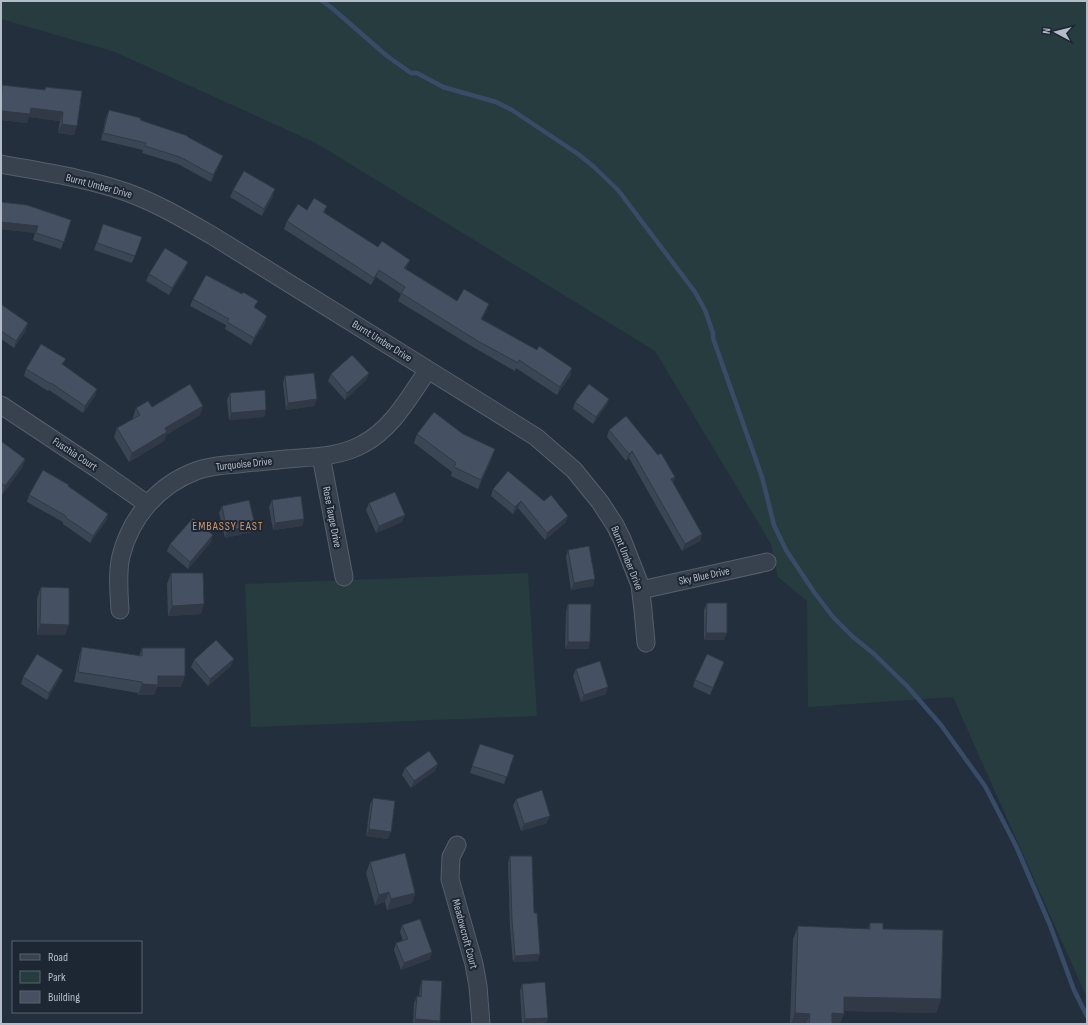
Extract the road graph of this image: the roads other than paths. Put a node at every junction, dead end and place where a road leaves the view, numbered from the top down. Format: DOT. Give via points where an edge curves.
graph roads {
  1 [pos="1,164"];
  2 [pos="428,370"];
  3 [pos="1,405"];
  4 [pos="321,456"];
  5 [pos="147,504"];
  6 [pos="767,562"];
  7 [pos="344,577"];
  8 [pos="641,590"];
  9 [pos="120,610"];
  10 [pos="646,644"];
  11 [pos="457,845"];
  12 [pos="481,1024"];
  1 -- 2 [label="street, Burnt Umber Drive" via="95,182 160,206 213,236"];
  2 -- 4 [label="street, Turquoise Drive" via="385,429 353,449"];
  2 -- 8 [label="street, Burnt Umber Drive" via="536,437 574,470 615,525"];
  3 -- 5 [label="street, Fuschia Court"];
  4 -- 5 [label="street, Turquoise Drive" via="196,470 167,486"];
  4 -- 7 [label="street, Rose Taupe Drive"];
  5 -- 9 [label="street, Turquoise Drive" via="135,522 121,556"];
  6 -- 8 [label="street, Sky Blue Drive"];
  8 -- 10 [label="street, Burnt Umber Drive"];
  11 -- 12 [label="street, Meadowcroft Court" via="451,857 450,879 474,964"];
}
